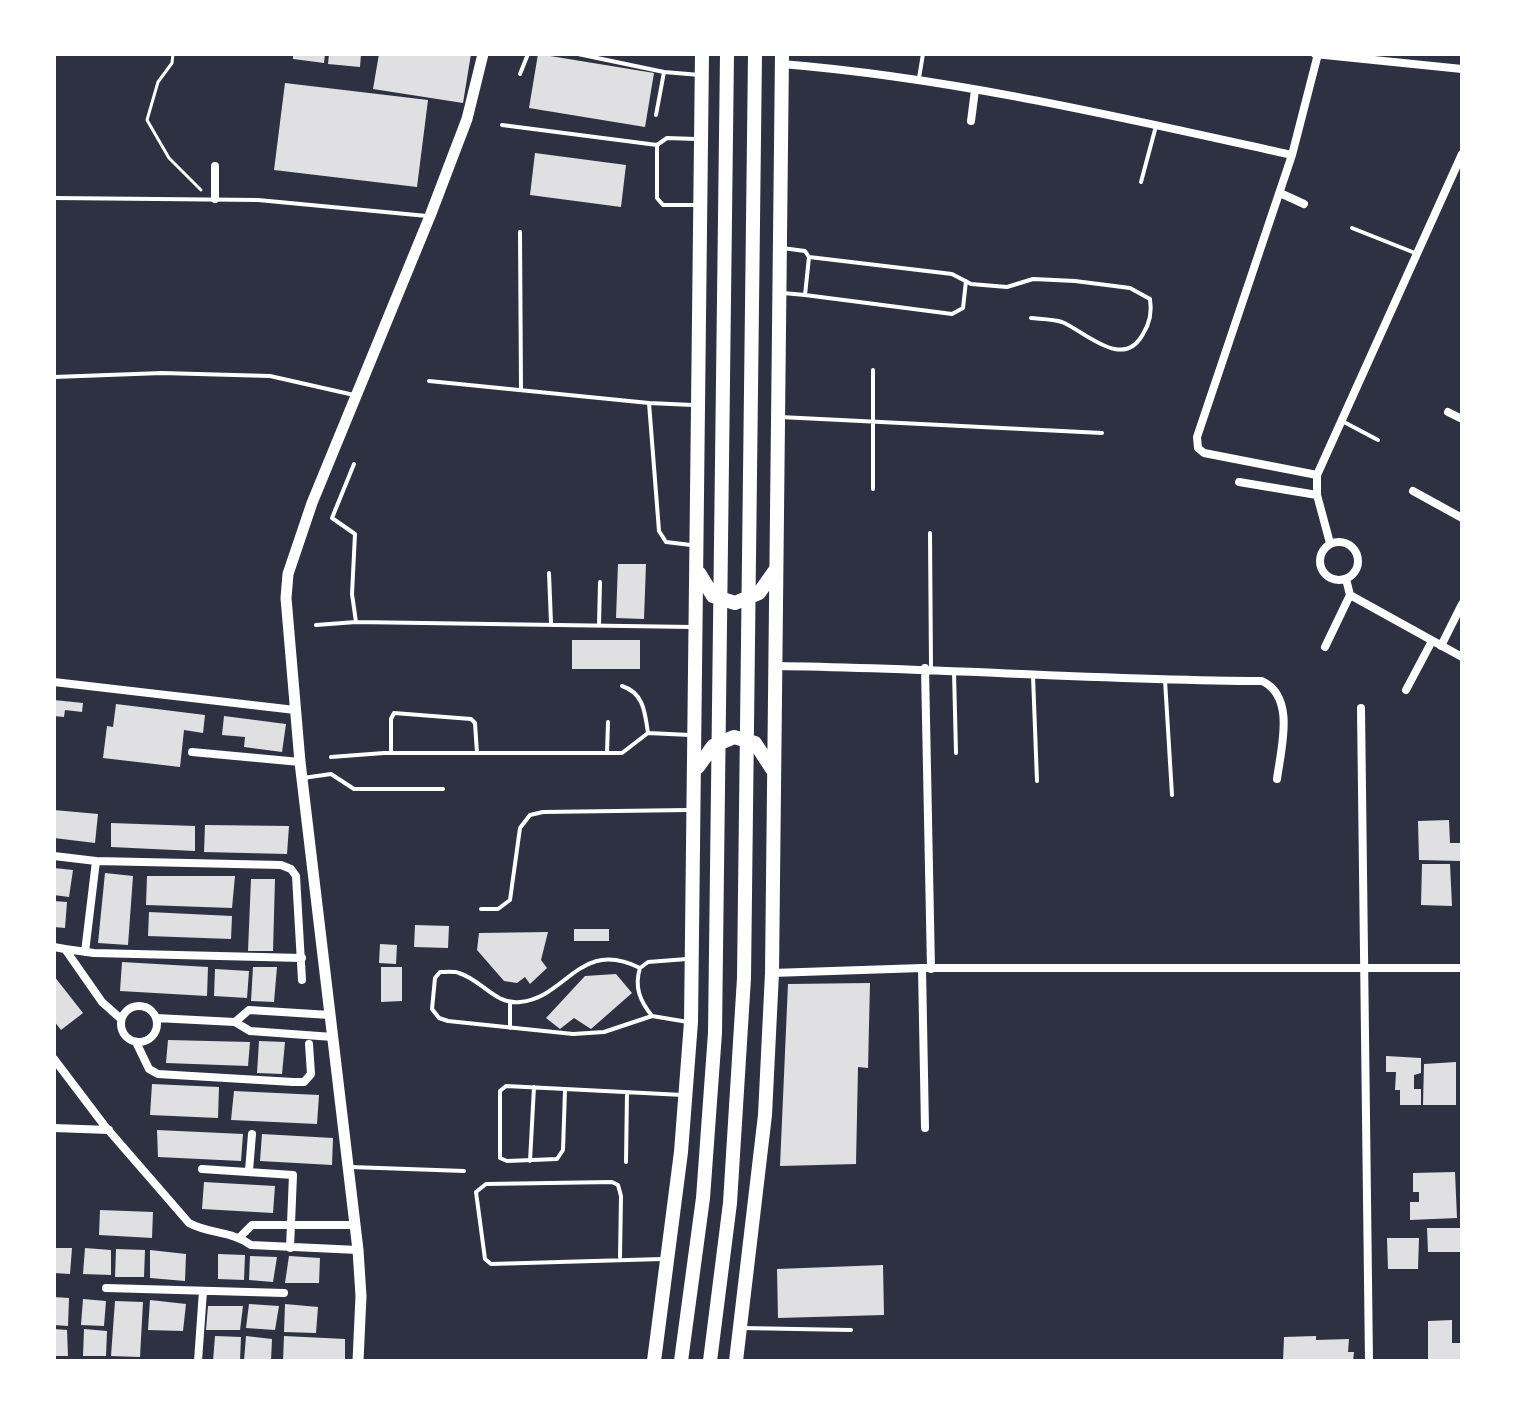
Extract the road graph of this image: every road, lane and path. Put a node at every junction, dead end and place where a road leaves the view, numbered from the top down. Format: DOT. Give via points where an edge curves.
graph roads {
  1 [pos="173,54"];
  2 [pos="483,54"];
  3 [pos="528,54"];
  4 [pos="578,54"];
  5 [pos="702,54"];
  6 [pos="727,54"];
  7 [pos="755,54"];
  8 [pos="923,54"];
  9 [pos="1317,54"];
  10 [pos="782,59"];
  11 [pos="1462,69"];
  12 [pos="664,72"];
  13 [pos="520,74"];
  14 [pos="702,75"];
  15 [pos="919,81"];
  16 [pos="975,90"];
  17 [pos="656,115"];
  18 [pos="971,121"];
  19 [pos="502,125"];
  20 [pos="1156,126"];
  21 [pos="701,139"];
  22 [pos="657,145"];
  23 [pos="1462,154"];
  24 [pos="1292,155"];
  25 [pos="215,166"];
  26 [pos="1141,182"];
  27 [pos="1280,193"];
  28 [pos="54,198"];
  29 [pos="212,199"];
  30 [pos="1304,204"];
  31 [pos="701,205"];
  32 [pos="430,216"];
  33 [pos="1352,228"];
  34 [pos="520,232"];
  35 [pos="780,248"];
  36 [pos="1417,254"];
  37 [pos="809,257"];
  38 [pos="966,281"];
  39 [pos="780,292"];
  40 [pos="805,295"];
  41 [pos="1031,318"];
  42 [pos="873,370"];
  43 [pos="54,377"];
  44 [pos="429,381"];
  45 [pos="521,390"];
  46 [pos="356,396"];
  47 [pos="649,403"];
  48 [pos="699,405"];
  49 [pos="1448,412"];
  50 [pos="778,417"];
  51 [pos="1462,419"];
  52 [pos="1342,421"];
  53 [pos="871,422"];
  54 [pos="1102,433"];
  55 [pos="1378,440"];
  56 [pos="354,464"];
  57 [pos="1317,475"];
  58 [pos="1239,482"];
  59 [pos="873,489"];
  60 [pos="1413,491"];
  61 [pos="1317,495"];
  62 [pos="1462,518"];
  63 [pos="930,533"];
  64 [pos="1330,543"];
  65 [pos="698,545"];
  66 [pos="777,568"];
  67 [pos="697,569"];
  68 [pos="549,573"];
  69 [pos="1346,579"];
  70 [pos="600,582"];
  71 [pos="1350,595"];
  72 [pos="1462,604"];
  73 [pos="356,622"];
  74 [pos="551,624"];
  75 [pos="316,625"];
  76 [pos="599,625"];
  77 [pos="697,627"];
  78 [pos="1432,641"];
  79 [pos="1441,646"];
  80 [pos="1325,647"];
  81 [pos="1462,657"];
  82 [pos="776,666"];
  83 [pos="928,668"];
  84 [pos="954,669"];
  85 [pos="1033,674"];
  86 [pos="1165,680"];
  87 [pos="54,682"];
  88 [pos="622,686"];
  89 [pos="1406,690"];
  90 [pos="1361,708"];
  91 [pos="295,710"];
  92 [pos="608,722"];
  93 [pos="648,733"];
  94 [pos="696,736"];
  95 [pos="192,752"];
  96 [pos="391,753"];
  97 [pos="477,753"];
  98 [pos="607,753"];
  99 [pos="956,753"];
  100 [pos="331,757"];
  101 [pos="300,762"];
  102 [pos="774,773"];
  103 [pos="696,774"];
  104 [pos="303,778"];
  105 [pos="1277,779"];
  106 [pos="1037,781"];
  107 [pos="443,789"];
  108 [pos="1172,795"];
  109 [pos="696,809"];
  110 [pos="54,856"];
  111 [pos="96,861"];
  112 [pos="481,909"];
  113 [pos="54,947"];
  114 [pos="65,949"];
  115 [pos="85,952"];
  116 [pos="302,958"];
  117 [pos="693,959"];
  118 [pos="640,968"];
  119 [pos="926,968"];
  120 [pos="1362,968"];
  121 [pos="1462,968"];
  122 [pos="772,973"];
  123 [pos="302,980"];
  124 [pos="510,1002"];
  125 [pos="330,1015"];
  126 [pos="652,1016"];
  127 [pos="156,1018"];
  128 [pos="121,1019"];
  129 [pos="235,1022"];
  130 [pos="691,1022"];
  131 [pos="510,1028"];
  132 [pos="333,1037"];
  133 [pos="136,1042"];
  134 [pos="309,1044"];
  135 [pos="54,1059"];
  136 [pos="534,1087"];
  137 [pos="565,1090"];
  138 [pos="627,1093"];
  139 [pos="685,1095"];
  140 [pos="54,1128"];
  141 [pos="925,1128"];
  142 [pos="109,1130"];
  143 [pos="252,1134"];
  144 [pos="530,1161"];
  145 [pos="626,1162"];
  146 [pos="350,1167"];
  147 [pos="202,1169"];
  148 [pos="249,1171"];
  149 [pos="464,1171"];
  150 [pos="291,1225"];
  151 [pos="355,1225"];
  152 [pos="240,1237"];
  153 [pos="290,1248"];
  154 [pos="358,1250"];
  155 [pos="620,1257"];
  156 [pos="669,1259"];
  157 [pos="106,1288"];
  158 [pos="203,1291"];
  159 [pos="284,1293"];
  160 [pos="741,1328"];
  161 [pos="851,1330"];
  162 [pos="198,1361"];
  163 [pos="358,1361"];
  164 [pos="654,1361"];
  165 [pos="681,1361"];
  166 [pos="710,1361"];
  167 [pos="736,1361"];
  168 [pos="1369,1361"];
  1 -- 29 [label="path" via="147,120 169,158"];
  2 -- 32 [label="street" via="477,87"];
  3 -- 13 [label="lane"];
  4 -- 12 [label="lane"];
  5 -- 14 [label="main road"];
  6 -- 165 [label="main road" via="720,862 712,1094"];
  7 -- 166 [label="main road" via="747,861 738,1097"];
  8 -- 15 [label="lane"];
  9 -- 11 [label="street"];
  9 -- 24 [label="street"];
  10 -- 15 [label="street"];
  10 -- 35 [label="main road"];
  12 -- 14 [label="lane"];
  12 -- 17 [label="lane"];
  14 -- 21 [label="main road"];
  15 -- 16 [label="street"];
  16 -- 18 [label="street"];
  16 -- 20 [label="street"];
  19 -- 22 [label="lane"];
  20 -- 24 [label="street"];
  20 -- 26 [label="lane"];
  21 -- 22 [label="lane" via="667,138"];
  21 -- 31 [label="main road"];
  22 -- 31 [label="lane" via="657,198 663,205"];
  23 -- 36 [label="street"];
  24 -- 27 [label="street"];
  25 -- 29 [label="street"];
  27 -- 30 [label="street"];
  27 -- 57 [label="street" via="1197,437 1198,448"];
  28 -- 29 [label="lane"];
  29 -- 32 [label="lane"];
  31 -- 48 [label="main road"];
  32 -- 46 [label="street"];
  33 -- 36 [label="lane"];
  34 -- 45 [label="lane"];
  35 -- 37 [label="lane" via="805,251"];
  35 -- 39 [label="main road"];
  36 -- 52 [label="street"];
  37 -- 38 [label="lane" via="952,274"];
  37 -- 40 [label="lane"];
  38 -- 40 [label="lane" via="963,308 952,314"];
  38 -- 41 [label="lane" via="1007,287 1033,279 1130,288 1150,299 1149,325 1126,349 1104,348 1062,322"];
  39 -- 40 [label="lane"];
  39 -- 50 [label="main road"];
  42 -- 53 [label="lane"];
  43 -- 46 [label="lane" via="270,376"];
  44 -- 45 [label="lane"];
  45 -- 47 [label="lane"];
  46 -- 91 [label="street" via="288,574"];
  47 -- 48 [label="lane"];
  47 -- 65 [label="lane" via="661,536 666,542"];
  48 -- 65 [label="main road"];
  49 -- 51 [label="street"];
  50 -- 53 [label="lane"];
  50 -- 66 [label="main road"];
  52 -- 55 [label="lane"];
  52 -- 57 [label="street"];
  53 -- 54 [label="lane"];
  53 -- 59 [label="lane"];
  56 -- 73 [label="lane" via="332,518 355,534"];
  57 -- 61 [label="street"];
  58 -- 61 [label="street"];
  60 -- 62 [label="street"];
  61 -- 64 [label="street"];
  63 -- 83 [label="lane"];
  64 -- 69 [label="street" via="1320,565 1329,578"];
  64 -- 69 [label="street" via="1347,543 1358,557 1358,566"];
  65 -- 67 [label="main road"];
  66 -- 67 [label="main road" via="759,593 735,603 713,596"];
  66 -- 82 [label="main road"];
  67 -- 77 [label="main road"];
  68 -- 74 [label="lane"];
  69 -- 71 [label="street"];
  70 -- 76 [label="lane"];
  71 -- 78 [label="street"];
  71 -- 80 [label="street"];
  72 -- 79 [label="street"];
  73 -- 74 [label="lane"];
  73 -- 75 [label="lane"];
  74 -- 76 [label="lane"];
  76 -- 77 [label="lane"];
  77 -- 94 [label="main road"];
  78 -- 79 [label="street"];
  78 -- 89 [label="street"];
  79 -- 81 [label="street"];
  82 -- 83 [label="street"];
  82 -- 102 [label="main road"];
  83 -- 84 [label="street"];
  83 -- 119 [label="street"];
  84 -- 85 [label="street"];
  84 -- 99 [label="lane"];
  85 -- 86 [label="street"];
  85 -- 106 [label="lane"];
  86 -- 105 [label="street" via="1262,681 1276,687 1283,701"];
  86 -- 108 [label="lane"];
  87 -- 91 [label="street"];
  88 -- 93 [label="lane" via="643,703"];
  90 -- 120 [label="street"];
  91 -- 101 [label="street"];
  92 -- 98 [label="lane"];
  93 -- 94 [label="lane"];
  93 -- 98 [label="lane" via="622,753"];
  94 -- 103 [label="main road"];
  95 -- 101 [label="street"];
  96 -- 97 [label="lane"];
  96 -- 97 [label="lane" via="394,713 471,719"];
  96 -- 100 [label="lane"];
  97 -- 98 [label="lane"];
  101 -- 104 [label="street"];
  102 -- 103 [label="main road" via="759,747 734,737 710,749"];
  102 -- 122 [label="main road"];
  103 -- 109 [label="main road"];
  104 -- 107 [label="lane" via="331,774 354,789"];
  104 -- 125 [label="street"];
  109 -- 112 [label="lane" via="530,815 520,828 510,900 498,909"];
  109 -- 117 [label="main road"];
  110 -- 111 [label="street"];
  111 -- 115 [label="street"];
  111 -- 116 [label="street" via="291,869 296,876"];
  113 -- 114 [label="street"];
  114 -- 115 [label="street"];
  114 -- 128 [label="street" via="102,1002"];
  115 -- 116 [label="street"];
  116 -- 123 [label="street"];
  117 -- 118 [label="lane" via="648,962"];
  117 -- 130 [label="main road"];
  118 -- 124 [label="lane" via="603,959 531,1000"];
  118 -- 126 [label="lane" via="636,981"];
  119 -- 120 [label="street"];
  119 -- 122 [label="street"];
  119 -- 141 [label="street"];
  120 -- 121 [label="street"];
  120 -- 168 [label="street"];
  122 -- 160 [label="main road" via="765,1115"];
  124 -- 131 [label="lane"];
  124 -- 131 [label="lane" via="459,973 440,972 435,978 432,1009 439,1018"];
  125 -- 129 [label="street" via="249,1010"];
  125 -- 132 [label="street"];
  126 -- 130 [label="lane"];
  126 -- 131 [label="lane" via="604,1032"];
  127 -- 128 [label="street" via="138,1005"];
  127 -- 129 [label="street"];
  127 -- 133 [label="street" via="155,1032"];
  128 -- 133 [label="street" via="122,1031"];
  129 -- 132 [label="street" via="250,1031"];
  130 -- 139 [label="main road"];
  132 -- 146 [label="street"];
  133 -- 134 [label="street" via="149,1069 158,1074 293,1082 304,1082 311,1074"];
  135 -- 142 [label="street"];
  136 -- 137 [label="lane"];
  136 -- 144 [label="lane"];
  136 -- 144 [label="lane" via="506,1086 500,1091 500,1158"];
  137 -- 138 [label="lane"];
  137 -- 144 [label="lane" via="561,1155"];
  138 -- 139 [label="lane"];
  138 -- 145 [label="lane"];
  139 -- 156 [label="main road"];
  140 -- 142 [label="street"];
  142 -- 152 [label="street" via="189,1223"];
  143 -- 148 [label="street"];
  146 -- 149 [label="lane"];
  146 -- 151 [label="street"];
  147 -- 148 [label="street"];
  148 -- 150 [label="street" via="293,1175"];
  150 -- 151 [label="street"];
  150 -- 152 [label="street" via="252,1225"];
  150 -- 153 [label="street"];
  151 -- 154 [label="street"];
  152 -- 153 [label="street" via="251,1245"];
  153 -- 154 [label="street"];
  154 -- 163 [label="street"];
  155 -- 155 [label="lane" via="621,1196 612,1182 486,1184 476,1192 485,1259 491,1264"];
  155 -- 156 [label="lane"];
  156 -- 164 [label="main road"];
  157 -- 158 [label="street"];
  158 -- 159 [label="street"];
  158 -- 162 [label="street"];
  160 -- 161 [label="lane"];
  160 -- 167 [label="main road"];
}
